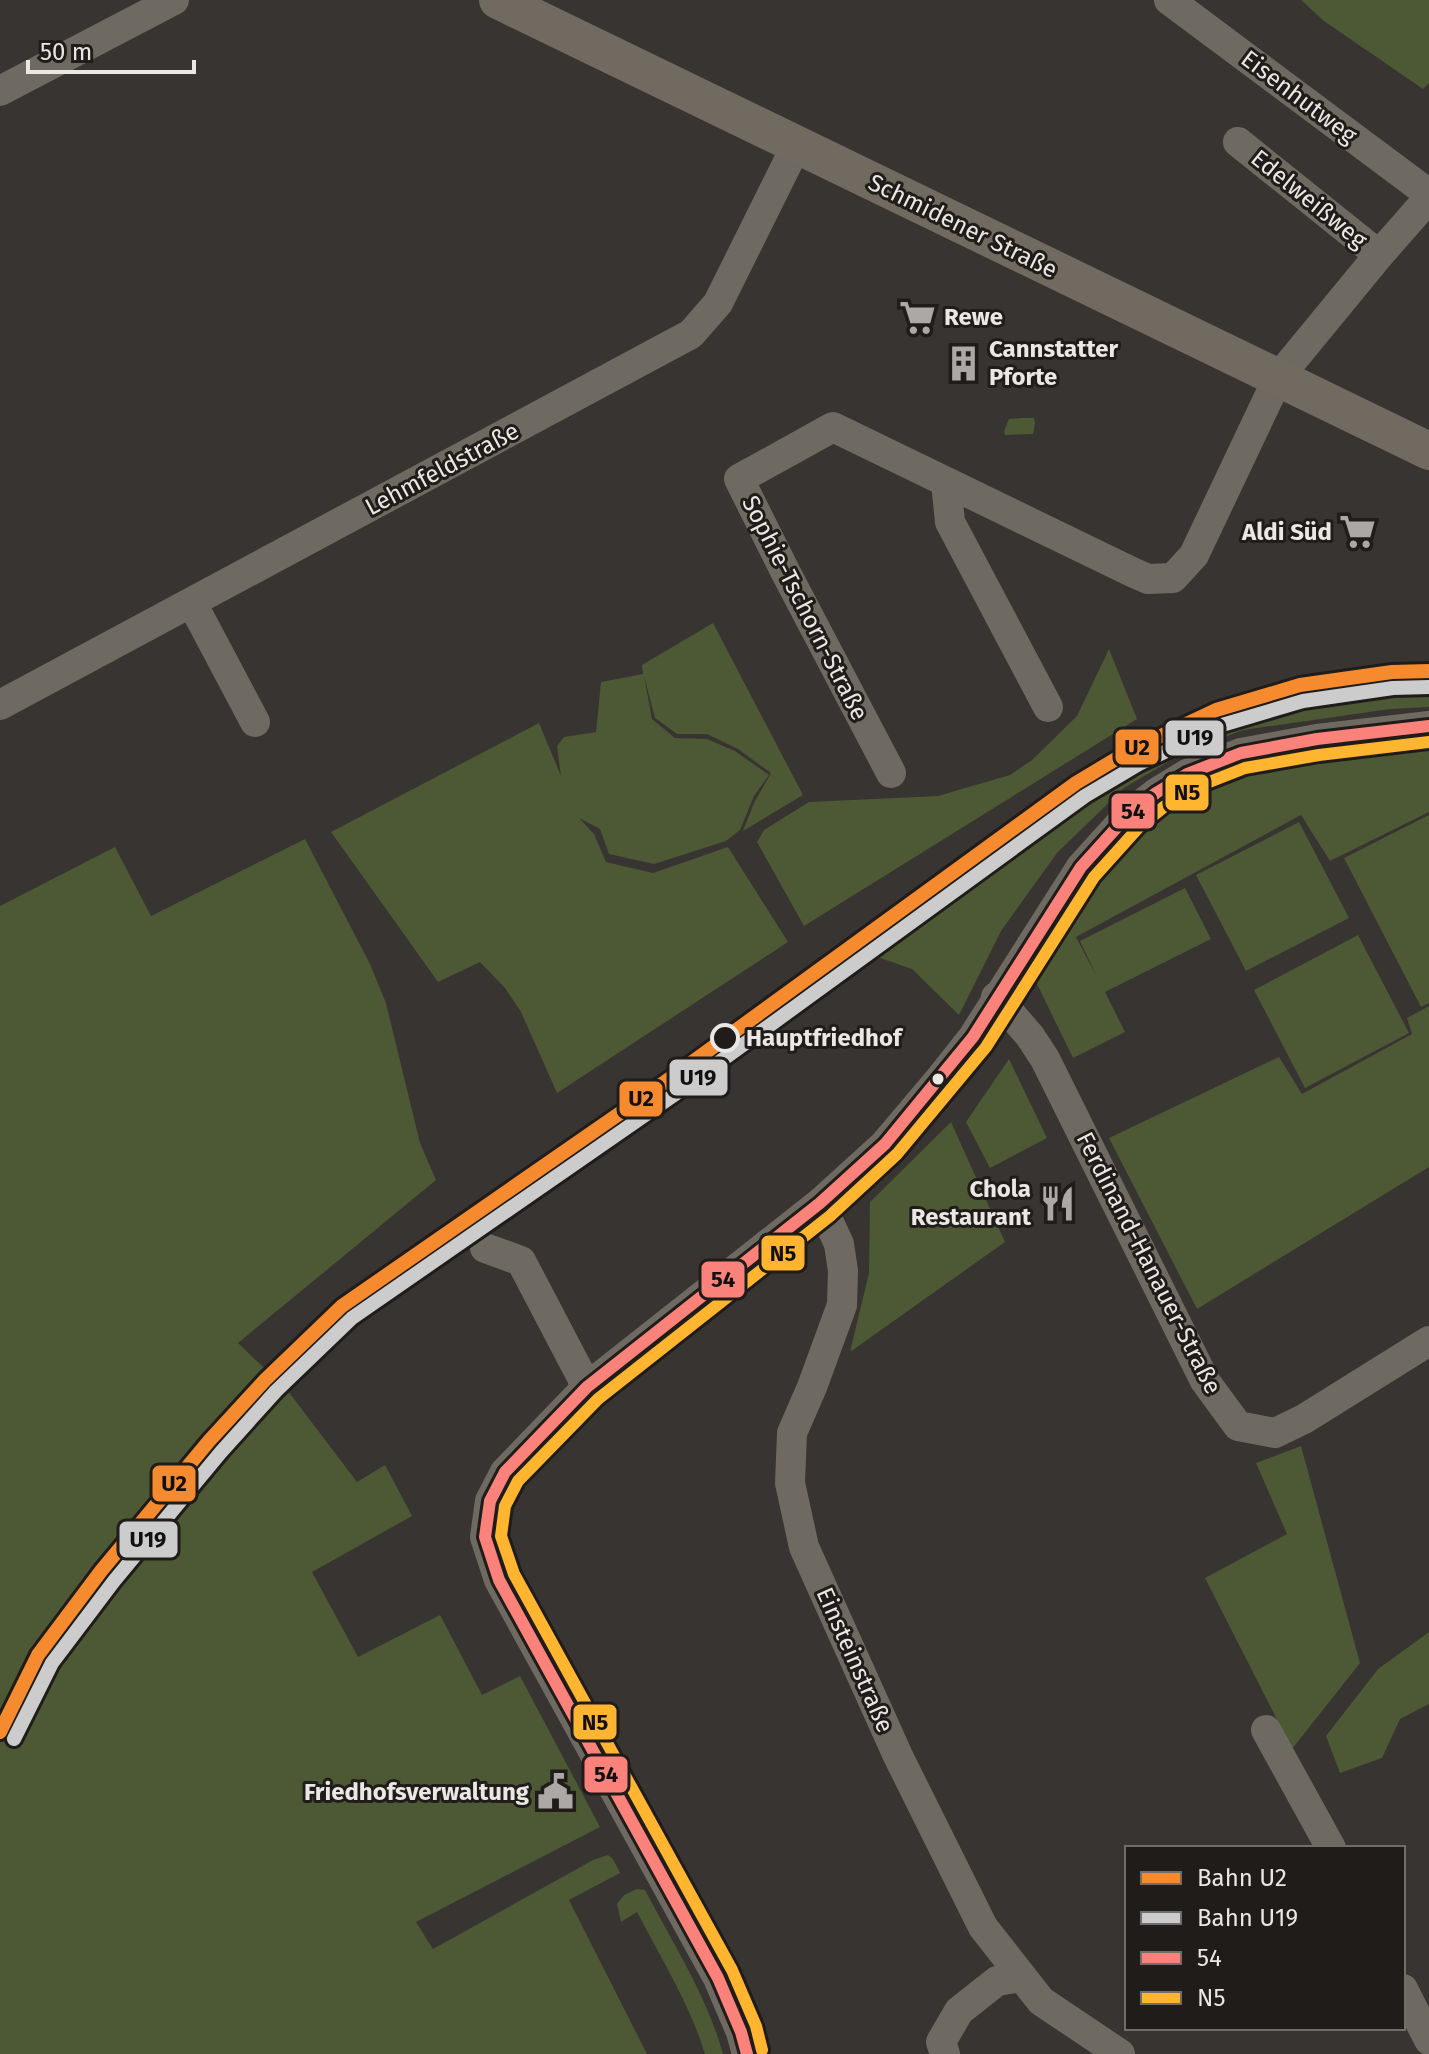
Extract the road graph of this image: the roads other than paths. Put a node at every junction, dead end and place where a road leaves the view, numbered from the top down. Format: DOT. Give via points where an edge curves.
graph roads {
  1 [pos="174,0"];
  2 [pos="498,0"];
  3 [pos="1169,0"];
  4 [pos="0,91"];
  5 [pos="1238,142"];
  6 [pos="797,144"];
  7 [pos="1429,196"];
  8 [pos="1379,255"];
  9 [pos="1278,378"];
  10 [pos="1429,451"];
  11 [pos="946,482"];
  12 [pos="192,603"];
  13 [pos="0,705"];
  14 [pos="1048,707"];
  15 [pos="255,722"];
  16 [pos="1429,726"];
  17 [pos="891,773"];
  18 [pos="996,997"];
  19 [pos="820,1203"];
  20 [pos="485,1248"];
  21 [pos="1429,1341"];
  22 [pos="587,1387"];
  23 [pos="1266,1730"];
  24 [pos="1330,1846"];
  25 [pos="1021,1977"];
  26 [pos="1405,1993"];
  27 [pos="1429,2040"];
  28 [pos="747,2054"];
  29 [pos="945,2054"];
  30 [pos="1120,2054"];
  1 -- 4 [label="street"];
  2 -- 6 [label="main road, Schmidener Straße"];
  3 -- 7 [label="street, Eisenhutweg"];
  5 -- 8 [label="street, Edelweißweg"];
  6 -- 9 [label="main road, Schmidener Straße"];
  6 -- 12 [label="street, Lehmfeldstraße" via="718,303 691,334"];
  7 -- 8 [label="street, Edelweißweg"];
  8 -- 9 [label="street, Edelweißweg"];
  9 -- 10 [label="main road, Schmidener Straße"];
  9 -- 11 [label="street, Sophie-Tschorn-Straße" via="1194,555 1173,578 1148,579"];
  11 -- 14 [label="street" via="950,522"];
  11 -- 17 [label="street, Sophie-Tschorn-Straße" via="833,427 739,479"];
  12 -- 13 [label="street, Lehmfeldstraße"];
  12 -- 15 [label="street"];
  16 -- 18 [label="street" via="1241,753 1156,793 1128,815 1081,867"];
  18 -- 19 [label="street" via="973,1037 885,1144"];
  18 -- 21 [label="street, Ferdinand-Hanauer-Straße" via="1045,1059 1205,1381 1238,1426 1275,1433"];
  19 -- 22 [label="street"];
  19 -- 25 [label="street, Einsteinstraße" via="839,1244 842,1305 792,1433 790,1483 804,1547 949,1861 983,1927"];
  20 -- 22 [label="street" via="521,1261"];
  22 -- 28 [label="street" via="505,1472 490,1501 485,1537 499,1580 718,1978"];
  23 -- 24 [label="street"];
  25 -- 29 [label="street" via="997,1981 959,2011 941,2042"];
  25 -- 30 [label="street, Einsteinstraße" via="1041,2001"];
  26 -- 27 [label="street"];
}
